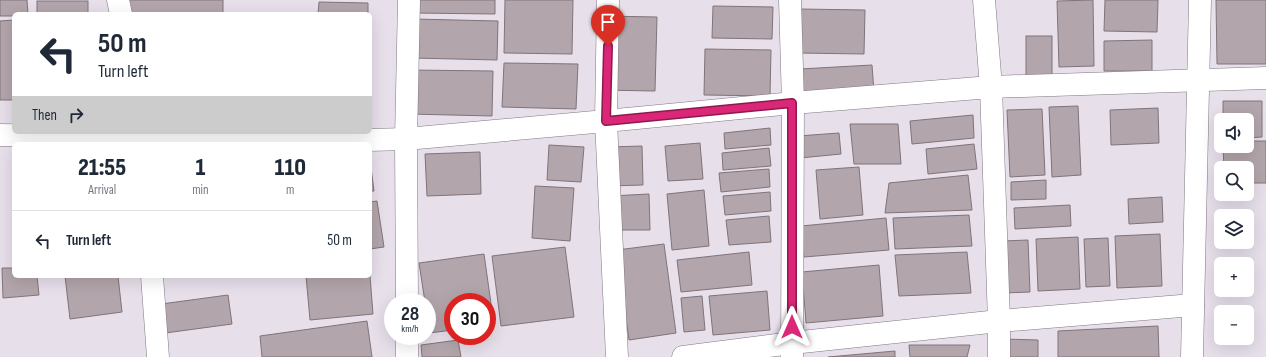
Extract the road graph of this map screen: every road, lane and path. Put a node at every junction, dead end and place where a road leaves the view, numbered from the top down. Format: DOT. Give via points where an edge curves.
graph roads {
  1 [pos="118,0"];
  2 [pos="409,0"];
  3 [pos="608,0"];
  4 [pos="790,0"];
  5 [pos="984,0"];
  6 [pos="1200,0"];
  7 [pos="121,12"];
  8 [pos="1266,78"];
  9 [pos="1198,81"];
  10 [pos="991,87"];
  11 [pos="792,103"];
  12 [pos="606,121"];
  13 [pos="0,135"];
  14 [pos="142,138"];
  15 [pos="406,139"];
  16 [pos="236,142"];
  17 [pos="296,142"];
  18 [pos="152,278"];
  19 [pos="406,293"];
  20 [pos="1193,305"];
  21 [pos="1000,320"];
  22 [pos="407,345"];
  23 [pos="792,350"];
  24 [pos="158,357"];
  25 [pos="407,357"];
  26 [pos="617,357"];
  27 [pos="684,357"];
  28 [pos="999,357"];
  29 [pos="1192,357"];
  1 -- 7 [label="street"];
  2 -- 15 [label="street"];
  3 -- 12 [label="street"];
  4 -- 11 [label="street"];
  5 -- 10 [label="street"];
  6 -- 9 [label="street"];
  8 -- 9 [label="street"];
  9 -- 10 [label="street"];
  9 -- 20 [label="street"];
  10 -- 11 [label="street"];
  10 -- 21 [label="street"];
  11 -- 12 [label="street"];
  11 -- 23 [label="street"];
  12 -- 15 [label="street"];
  12 -- 26 [label="street"];
  13 -- 14 [label="street"];
  14 -- 16 [label="street"];
  15 -- 17 [label="street"];
  15 -- 19 [label="street"];
  18 -- 24 [label="street"];
  20 -- 21 [label="street"];
  20 -- 29 [label="street"];
  21 -- 23 [label="street"];
  21 -- 28 [label="street"];
  22 -- 25 [label="street"];
  23 -- 27 [label="street"];
}
